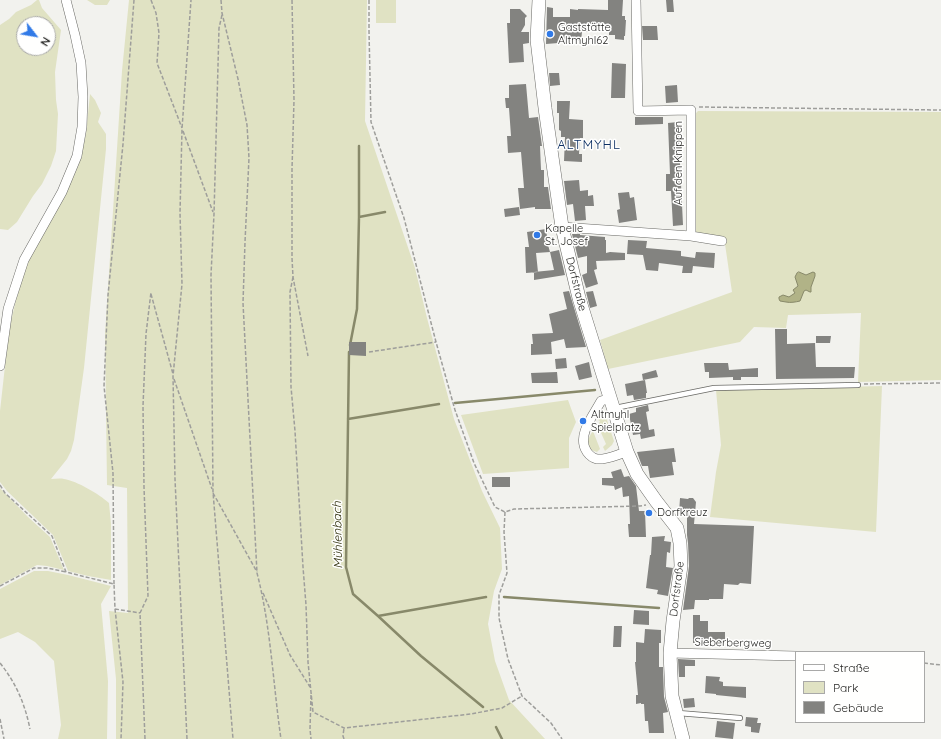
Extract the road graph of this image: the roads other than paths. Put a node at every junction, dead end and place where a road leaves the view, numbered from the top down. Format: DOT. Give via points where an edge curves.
graph roads {
  1 [pos="66,0"];
  2 [pos="538,0"];
  3 [pos="636,0"];
  4 [pos="562,227"];
  5 [pos="691,236"];
  6 [pos="722,241"];
  7 [pos="4,308"];
  8 [pos="0,366"];
  9 [pos="858,385"];
  10 [pos="612,403"];
  11 [pos="627,452"];
  12 [pos="670,654"];
  13 [pos="795,656"];
  14 [pos="677,713"];
  15 [pos="740,718"];
  16 [pos="683,739"];
  1 -- 7 [label="street" via="81,63 82,127 77,156 62,192 24,260"];
  2 -- 4 [label="main road, Dorfstraße" via="538,40 545,108"];
  3 -- 5 [label="street, Auf den Knippen" via="638,111 691,110"];
  4 -- 5 [label="street"];
  4 -- 10 [label="main road, Dorfstraße" via="579,298"];
  5 -- 6 [label="street"];
  7 -- 8 [label="street"];
  9 -- 10 [label="lane" via="714,388"];
  10 -- 11 [label="main road, Dorfstraße"];
  10 -- 11 [label="street" via="601,401 585,430 584,448 590,457 596,459"];
  11 -- 12 [label="main road, Dorfstraße" via="637,474 677,528 681,566"];
  12 -- 13 [label="street, Sieberbergweg"];
  12 -- 14 [label="main road, Dorfstraße" via="672,696"];
  14 -- 15 [label="lane"];
  14 -- 16 [label="main road, Dorfstraße"];
}
